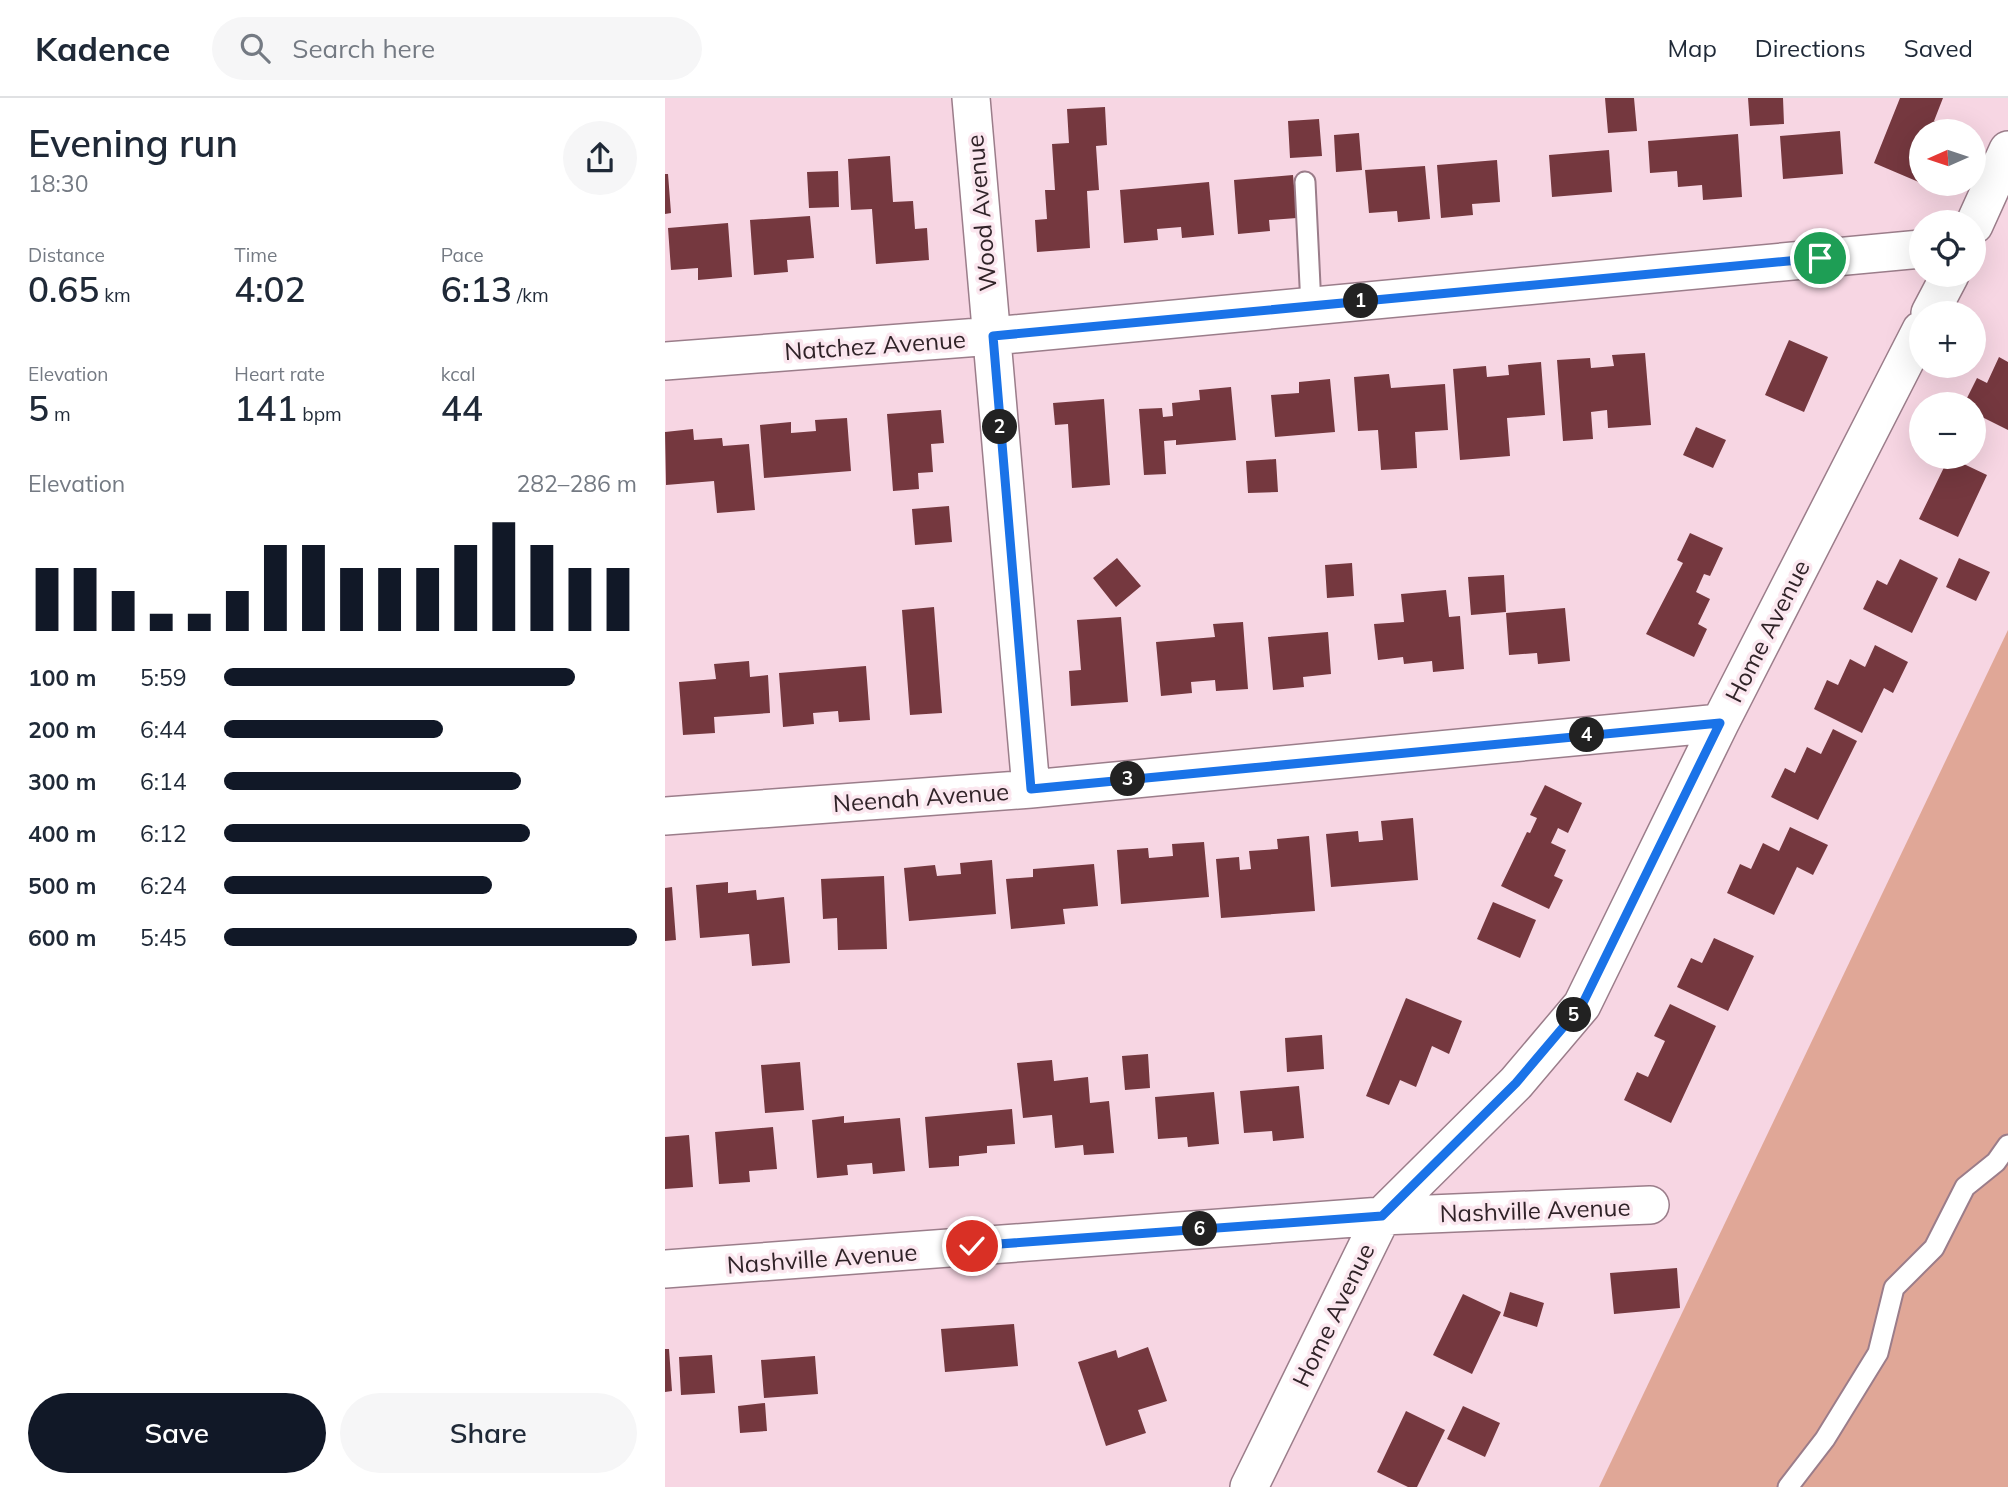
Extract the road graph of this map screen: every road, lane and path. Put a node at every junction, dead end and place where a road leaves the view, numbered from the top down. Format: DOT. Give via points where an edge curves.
graph roads {
  1 [pos="971,98"];
  2 [pos="2008,150"];
  3 [pos="1305,182"];
  4 [pos="1981,210"];
  5 [pos="1909,250"];
  6 [pos="1311,306"];
  7 [pos="993,336"];
  8 [pos="1909,353"];
  9 [pos="665,361"];
  10 [pos="1720,723"];
  11 [pos="1031,789"];
  12 [pos="665,816"];
  13 [pos="2008,1145"];
  14 [pos="1650,1205"];
  15 [pos="1382,1216"];
  16 [pos="665,1269"];
  17 [pos="1249,1487"];
  18 [pos="1788,1487"];
  1 -- 7 [label="street, Wood Avenue"];
  2 -- 4 [label="street"];
  3 -- 6 [label="lane"];
  5 -- 6 [label="street, Natchez Avenue"];
  6 -- 7 [label="street, Natchez Avenue"];
  7 -- 9 [label="street, Natchez Avenue"];
  7 -- 11 [label="street, Wood Avenue"];
  8 -- 10 [label="street, Home Avenue"];
  10 -- 11 [label="street, Neenah Avenue"];
  10 -- 15 [label="street, Home Avenue" via="1582,1005 1516,1083"];
  11 -- 12 [label="street, Neenah Avenue"];
  13 -- 18 [label="lane" via="1996,1162 1965,1188 1934,1248 1894,1289 1878,1353 1825,1439"];
  14 -- 15 [label="street, Nashville Avenue"];
  15 -- 16 [label="street, Nashville Avenue"];
  15 -- 17 [label="street, Home Avenue"];
}
